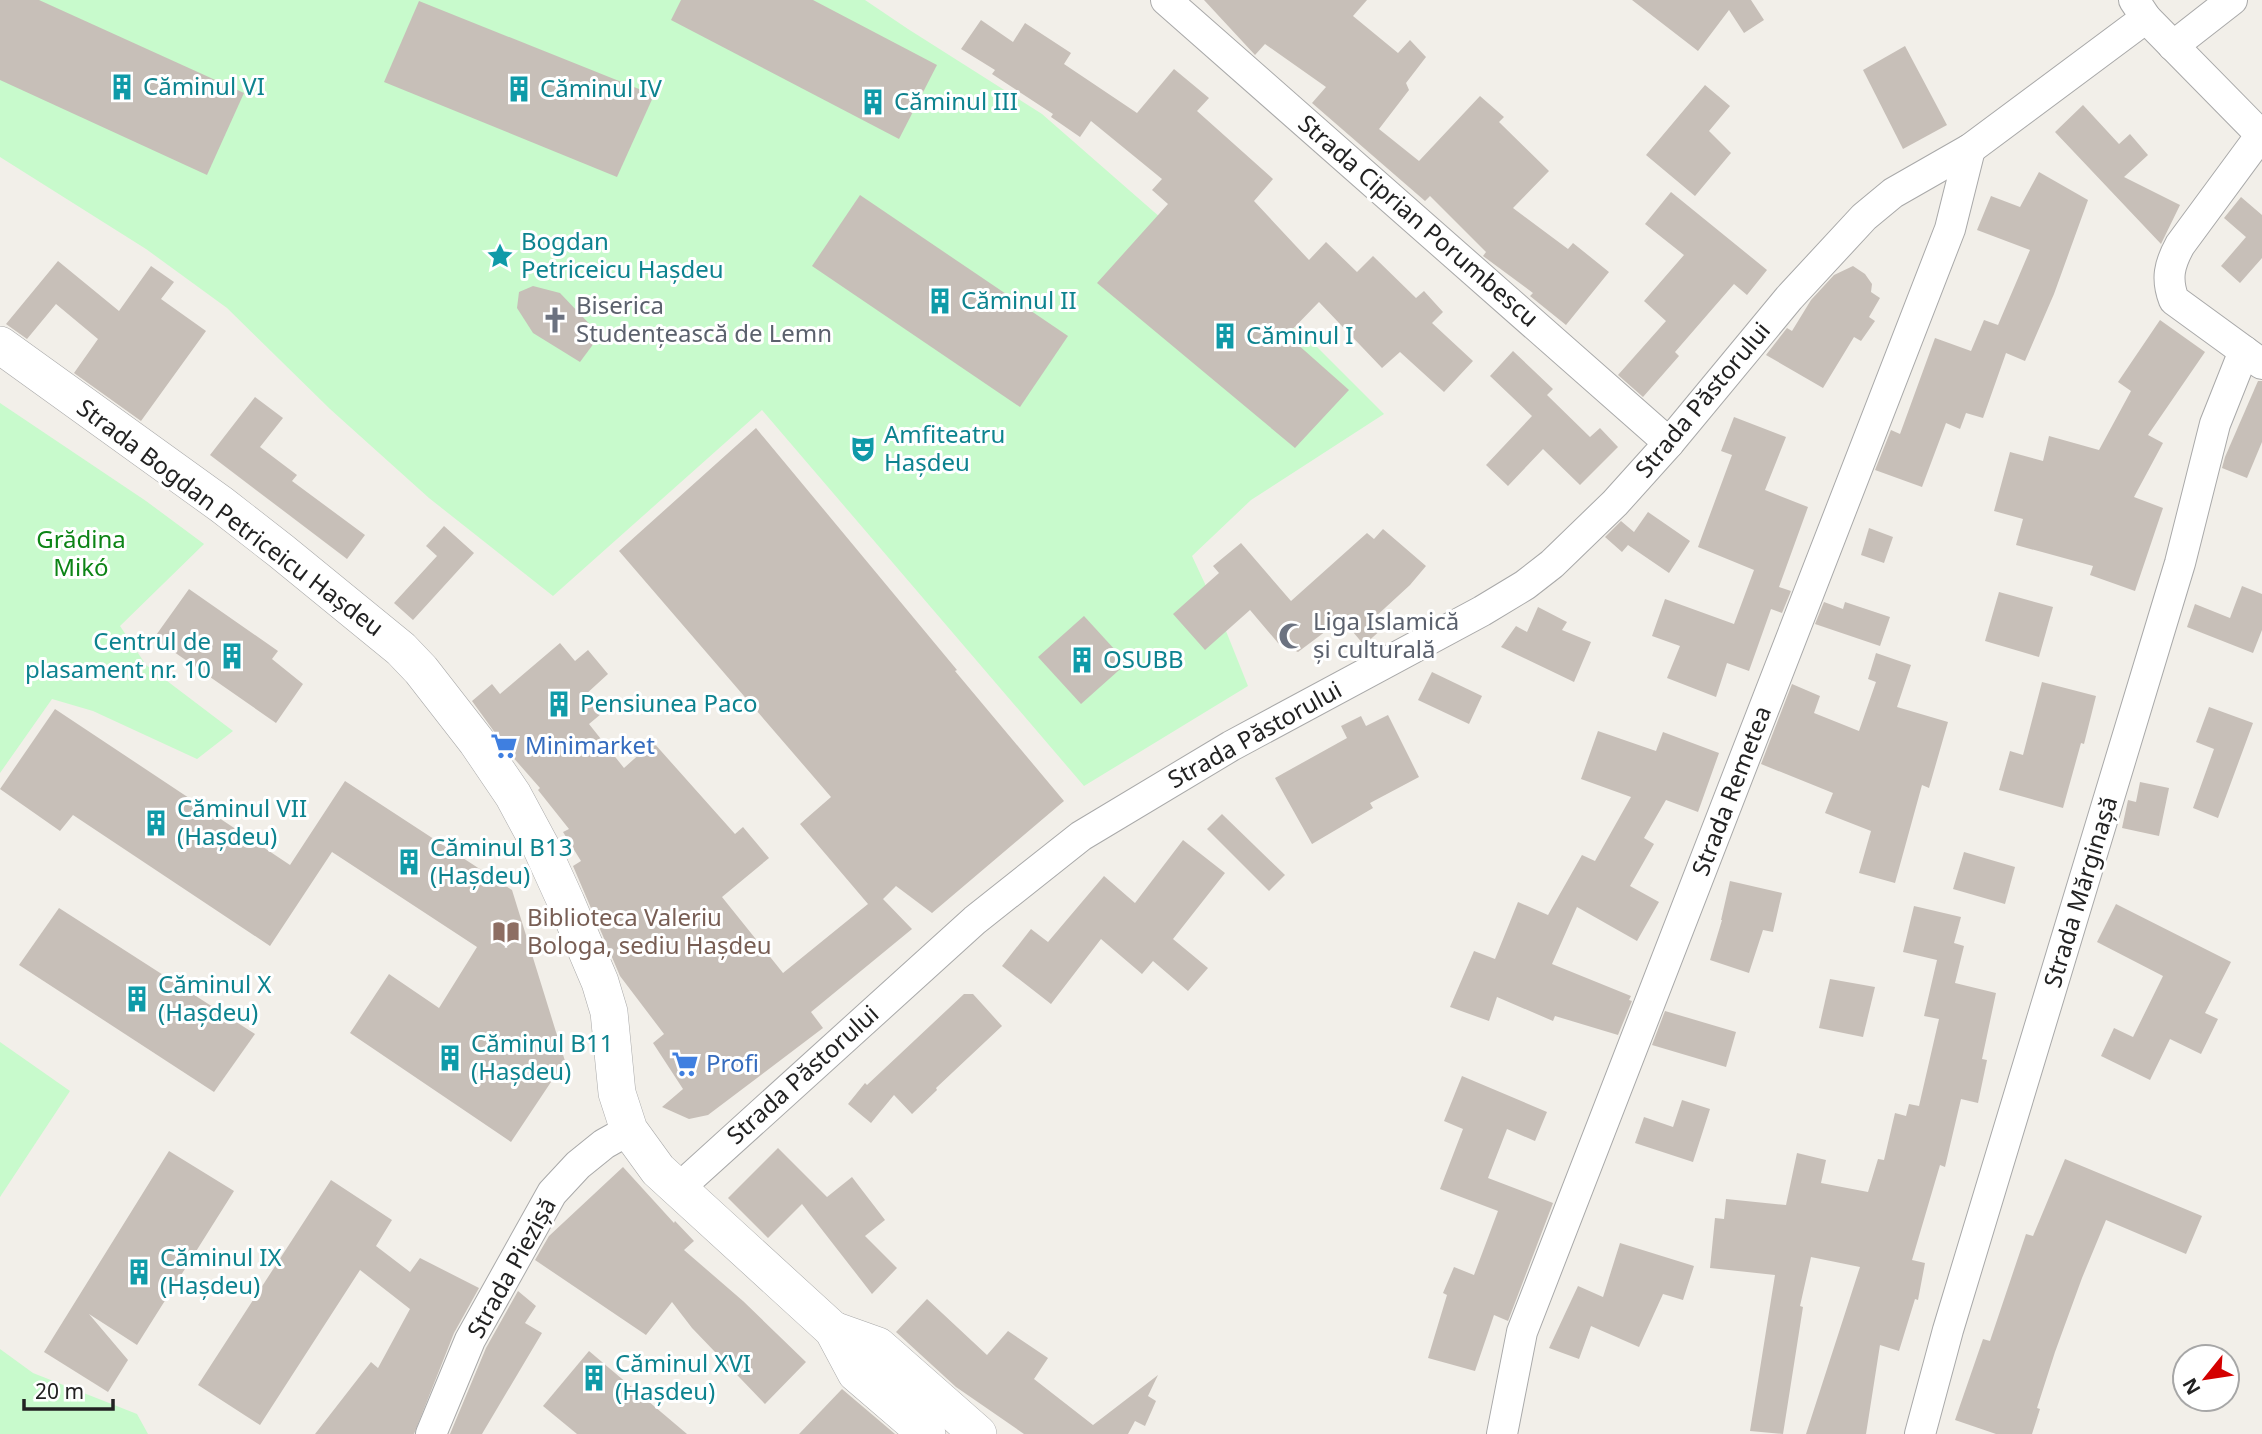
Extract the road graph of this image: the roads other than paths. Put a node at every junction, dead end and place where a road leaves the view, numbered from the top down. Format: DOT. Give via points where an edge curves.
graph roads {
  1 [pos="1166,0"];
  2 [pos="2232,0"];
  3 [pos="2140,9"];
  4 [pos="2174,46"];
  5 [pos="2262,135"];
  6 [pos="1970,149"];
  7 [pos="0,345"];
  8 [pos="2253,358"];
  9 [pos="1670,443"];
  10 [pos="629,1130"];
  11 [pos="678,1189"];
  12 [pos="833,1330"];
  13 [pos="431,1434"];
  14 [pos="927,1434"];
  15 [pos="978,1434"];
  16 [pos="1502,1434"];
  17 [pos="1920,1434"];
  1 -- 9 [label="street, Strada Ciprian Porumbescu"];
  2 -- 4 [label="street"];
  3 -- 4 [label="street"];
  3 -- 6 [label="street, Strada Păstorului"];
  4 -- 5 [label="street"];
  5 -- 8 [label="street" via="2180,245 2169,275 2175,300"];
  6 -- 9 [label="street, Strada Păstorului" via="1893,193 1864,217 1789,298"];
  6 -- 16 [label="street, Strada Remetea" via="1950,229 1522,1332"];
  7 -- 10 [label="street, Strada Bogdan Petriceicu Hașdeu" via="281,551 401,649 439,690 513,795 580,935 609,1012 617,1093"];
  8 -- 17 [label="street, Strada Mărginașă" via="2215,424 2180,563"];
  9 -- 11 [label="street, Strada Păstorului" via="1575,543 1525,585 1231,746 1081,836 975,920"];
  10 -- 11 [label="street, Strada Bogdan Petriceicu Hașdeu"];
  10 -- 13 [label="street, Strada Piezișă" via="578,1165 552,1193 470,1340"];
  11 -- 12 [label="street, Strada Bogdan Petriceicu Hașdeu"];
  12 -- 14 [label="street, Strada Bogdan Petriceicu Hașdeu" via="856,1373"];
  12 -- 15 [label="street, Strada Bogdan Petriceicu Hașdeu" via="878,1346"];
}
